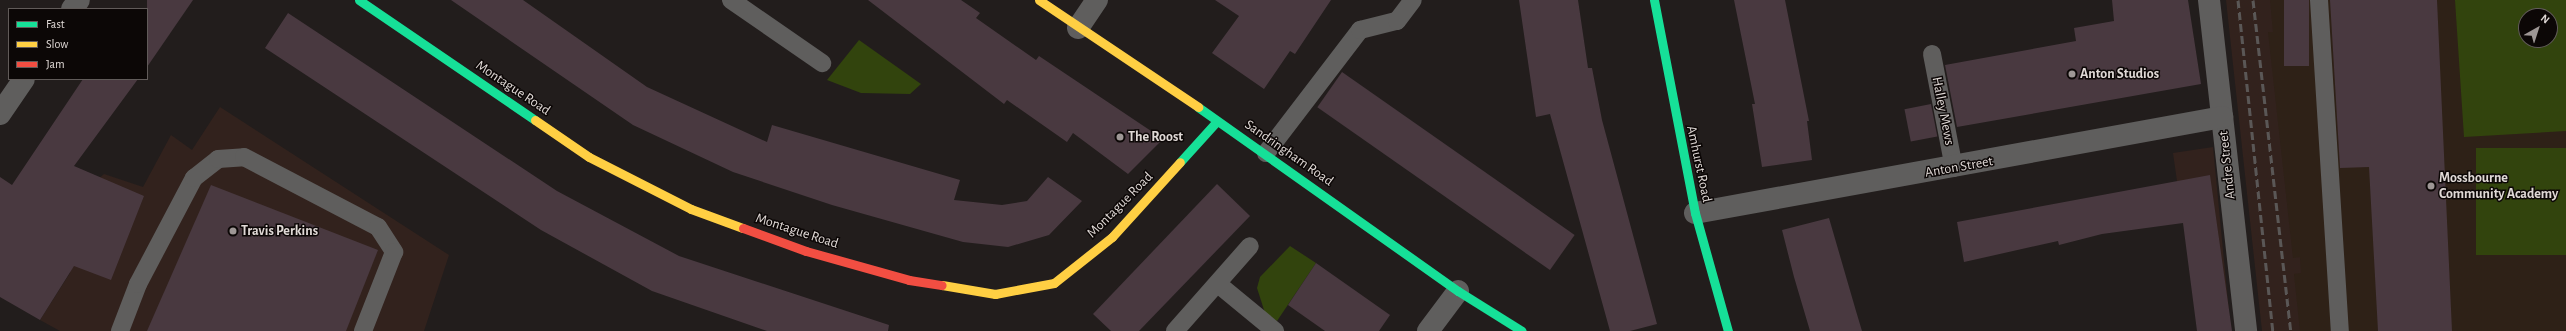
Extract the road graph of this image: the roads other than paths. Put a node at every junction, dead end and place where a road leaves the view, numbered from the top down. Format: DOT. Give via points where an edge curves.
graph roads {
  1 [pos="79,0"];
  2 [pos="360,0"];
  3 [pos="731,0"];
  4 [pos="1039,0"];
  5 [pos="1097,0"];
  6 [pos="1413,0"];
  7 [pos="1654,0"];
  8 [pos="2209,0"];
  9 [pos="2319,0"];
  10 [pos="73,8"];
  11 [pos="1078,28"];
  12 [pos="1932,54"];
  13 [pos="822,63"];
  14 [pos="23,80"];
  15 [pos="0,114"];
  16 [pos="2222,117"];
  17 [pos="1217,121"];
  18 [pos="1266,153"];
  19 [pos="1954,168"];
  20 [pos="1695,213"];
  21 [pos="1250,246"];
  22 [pos="1218,284"];
  23 [pos="1458,291"];
  24 [pos="120,331"];
  25 [pos="363,331"];
  26 [pos="1175,331"];
  27 [pos="1275,331"];
  28 [pos="1428,331"];
  29 [pos="1522,331"];
  30 [pos="1728,331"];
  31 [pos="2246,331"];
  32 [pos="2340,331"];
  1 -- 10 [label="street"];
  2 -- 17 [label="street, Montague Road" via="589,156 691,209 806,251 909,280 995,294 1054,283 1112,237"];
  3 -- 13 [label="lane"];
  4 -- 11 [label="street, Sandringham Road"];
  5 -- 11 [label="street"];
  6 -- 18 [label="lane" via="1397,22 1360,30"];
  7 -- 20 [label="street, Amhurst Road"];
  8 -- 16 [label="street, Andre Street"];
  9 -- 32 [label="lane"];
  11 -- 17 [label="street, Sandringham Road"];
  12 -- 19 [label="lane, Halley Mews"];
  14 -- 15 [label="street"];
  16 -- 19 [label="street, Anton Street"];
  16 -- 31 [label="street, Andre Street"];
  17 -- 18 [label="street, Sandringham Road"];
  18 -- 23 [label="street, Sandringham Road"];
  19 -- 20 [label="street, Anton Street"];
  20 -- 30 [label="street, Amhurst Road"];
  21 -- 22 [label="lane"];
  22 -- 26 [label="lane"];
  22 -- 27 [label="lane"];
  23 -- 28 [label="street"];
  23 -- 29 [label="street, Sandringham Road"];
  24 -- 25 [label="lane" via="138,284 194,178 218,159 244,157 378,227 394,252"];
}
